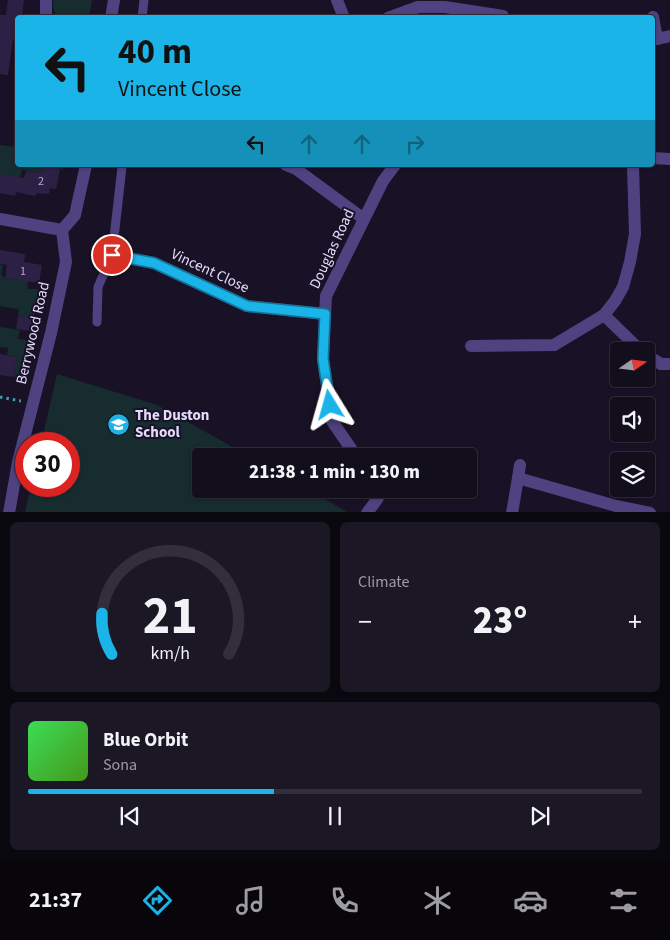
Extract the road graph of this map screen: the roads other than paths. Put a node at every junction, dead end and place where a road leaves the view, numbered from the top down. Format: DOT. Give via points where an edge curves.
graph roads {
  1 [pos="46,0"];
  2 [pos="114,0"];
  3 [pos="144,0"];
  4 [pos="337,0"];
  5 [pos="472,5"];
  6 [pos="46,15"];
  7 [pos="112,15"];
  8 [pos="142,15"];
  9 [pos="343,15"];
  10 [pos="396,15"];
  11 [pos="500,15"];
  12 [pos="655,23"];
  13 [pos="660,38"];
  14 [pos="655,158"];
  15 [pos="670,159"];
  16 [pos="86,167"];
  17 [pos="122,167"];
  18 [pos="291,167"];
  19 [pos="394,167"];
  20 [pos="633,167"];
  21 [pos="0,219"];
  22 [pos="364,219"];
  23 [pos="62,230"];
  24 [pos="112,255"];
  25 [pos="325,314"];
  26 [pos="604,315"];
  27 [pos="97,322"];
  28 [pos="632,342"];
  29 [pos="471,346"];
  30 [pos="655,360"];
  31 [pos="670,364"];
  32 [pos="351,448"];
  33 [pos="378,498"];
  34 [pos="616,509"];
  35 [pos="9,512"];
  36 [pos="368,512"];
  37 [pos="512,512"];
  38 [pos="650,512"];
  1 -- 6 [label="street"];
  2 -- 7 [label="street"];
  3 -- 8 [label="lane"];
  4 -- 9 [label="street"];
  5 -- 10 [label="street" via="418,7"];
  5 -- 11 [label="street"];
  12 -- 13 [label="street"];
  14 -- 15 [label="street"];
  16 -- 23 [label="street" via="75,214"];
  17 -- 24 [label="lane"];
  18 -- 22 [label="street"];
  19 -- 22 [label="street, Douglas Road"];
  20 -- 26 [label="street" via="635,234 630,262 623,287"];
  21 -- 23 [label="street"];
  22 -- 25 [label="street, Douglas Road" via="326,296"];
  23 -- 35 [label="street, Berrywood Road" via="66,262"];
  24 -- 25 [label="street, Vincent Close" via="154,263 247,306"];
  24 -- 27 [label="lane" via="98,288"];
  25 -- 32 [label="street, Douglas Road" via="323,359 332,421"];
  26 -- 28 [label="street"];
  26 -- 29 [label="street" via="554,345"];
  30 -- 31 [label="street"];
  33 -- 36 [label="street"];
  34 -- 37 [label="street" via="519,472"];
  34 -- 38 [label="street"];
}
